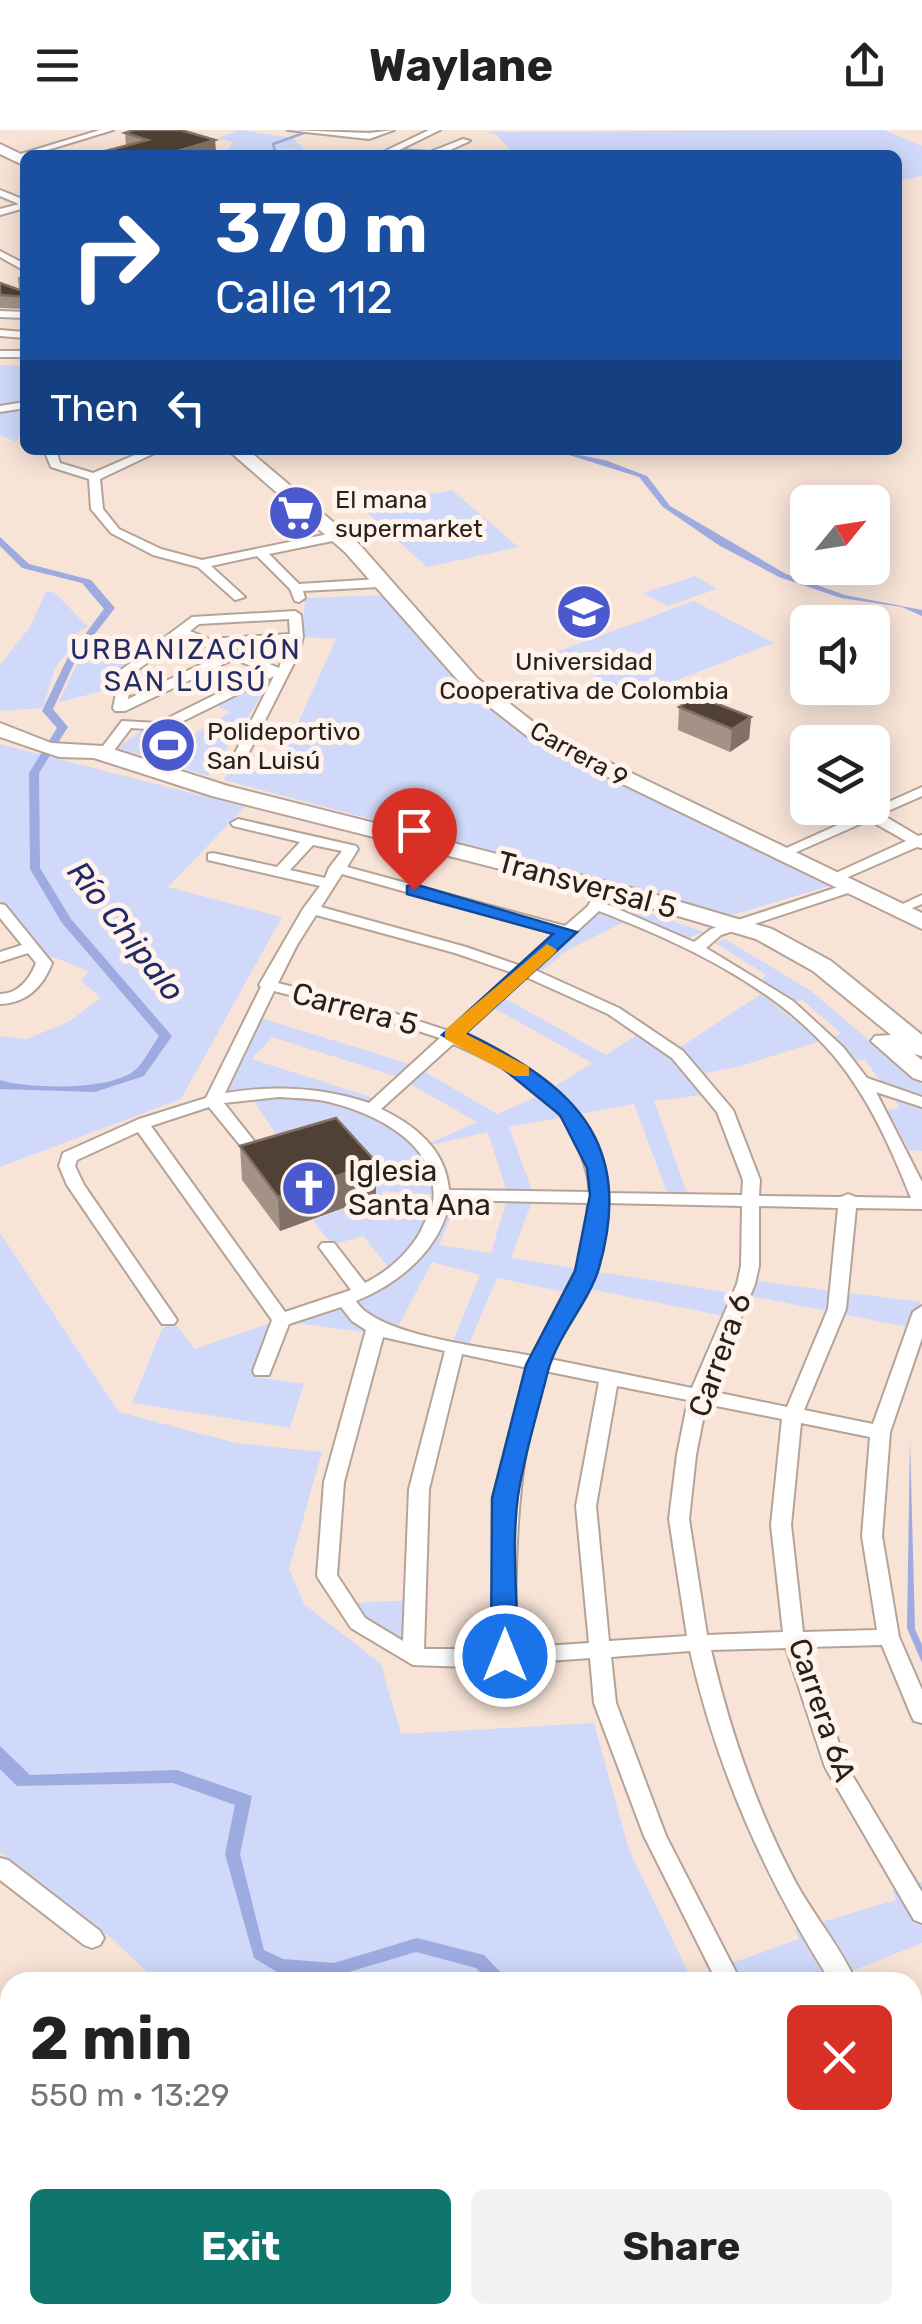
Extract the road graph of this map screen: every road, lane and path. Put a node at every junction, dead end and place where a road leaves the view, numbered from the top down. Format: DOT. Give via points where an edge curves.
graph roads {
  1 [pos="68,130"];
  2 [pos="109,130"];
  3 [pos="390,130"];
  4 [pos="436,130"];
  5 [pos="295,131"];
  6 [pos="82,137"];
  7 [pos="466,141"];
  8 [pos="0,148"];
  9 [pos="43,150"];
  10 [pos="391,150"];
  11 [pos="444,150"];
  12 [pos="13,160"];
  13 [pos="13,250"];
  14 [pos="0,254"];
  15 [pos="52,455"];
  16 [pos="143,455"];
  17 [pos="248,455"];
  18 [pos="94,477"];
  19 [pos="338,536"];
  20 [pos="261,553"];
  21 [pos="202,564"];
  22 [pos="380,583"];
  23 [pos="239,597"];
  24 [pos="179,632"];
  25 [pos="297,637"];
  26 [pos="205,642"];
  27 [pos="234,654"];
  28 [pos="278,672"];
  29 [pos="120,708"];
  30 [pos="127,724"];
  31 [pos="0,728"];
  32 [pos="92,751"];
  33 [pos="240,757"];
  34 [pos="922,791"];
  35 [pos="890,805"];
  36 [pos="238,823"];
  37 [pos="845,825"];
  38 [pos="890,825"];
  39 [pos="310,839"];
  40 [pos="920,841"];
  41 [pos="778,855"];
  42 [pos="213,857"];
  43 [pos="280,873"];
  44 [pos="332,876"];
  45 [pos="841,884"];
  46 [pos="602,897"];
  47 [pos="922,899"];
  48 [pos="0,908"];
  49 [pos="310,909"];
  50 [pos="897,910"];
  51 [pos="922,922"];
  52 [pos="730,927"];
  53 [pos="568,932"];
  54 [pos="33,948"];
  55 [pos="696,948"];
  56 [pos="0,956"];
  57 [pos="526,968"];
  58 [pos="267,985"];
  59 [pos="0,1000"];
  60 [pos="452,1035"];
  61 [pos="922,1048"];
  62 [pos="922,1073"];
  63 [pos="862,1082"];
  64 [pos="213,1100"];
  65 [pos="922,1102"];
  66 [pos="374,1107"];
  67 [pos="142,1126"];
  68 [pos="250,1146"];
  69 [pos="913,1157"];
  70 [pos="446,1195"];
  71 [pos="601,1195"];
  72 [pos="756,1198"];
  73 [pos="848,1199"];
  74 [pos="922,1203"];
  75 [pos="328,1246"];
  76 [pos="353,1294"];
  77 [pos="922,1312"];
  78 [pos="168,1320"];
  79 [pos="281,1320"];
  80 [pos="376,1328"];
  81 [pos="456,1347"];
  82 [pos="538,1365"];
  83 [pos="262,1371"];
  84 [pos="609,1379"];
  85 [pos="698,1398"];
  86 [pos="792,1417"];
  87 [pos="880,1432"];
  88 [pos="888,1637"];
  89 [pos="794,1640"];
  90 [pos="696,1643"];
  91 [pos="599,1651"];
  92 [pos="505,1656"];
  93 [pos="413,1658"];
  94 [pos="922,1715"];
  95 [pos="0,1867"];
  96 [pos="922,1912"];
  97 [pos="92,1938"];
  98 [pos="723,1972"];
  99 [pos="838,1972"];
  1 -- 6 [label="street"];
  2 -- 6 [label="street"];
  3 -- 5 [label="street" via="375,136"];
  4 -- 10 [label="street"];
  6 -- 9 [label="street"];
  7 -- 11 [label="street"];
  8 -- 12 [label="main road"];
  13 -- 14 [label="street"];
  15 -- 18 [label="street" via="55,465"];
  16 -- 18 [label="street"];
  17 -- 19 [label="main road, Carrera 9"];
  18 -- 21 [label="street" via="96,508 114,531"];
  19 -- 20 [label="street"];
  19 -- 22 [label="main road, Carrera 9"];
  20 -- 21 [label="street"];
  20 -- 22 [label="street" via="297,593"];
  21 -- 23 [label="street"];
  22 -- 41 [label="main road, Carrera 9" via="470,682 539,736"];
  24 -- 25 [label="street" via="196,620 296,615"];
  24 -- 26 [label="street"];
  24 -- 29 [label="street" via="126,673"];
  25 -- 26 [label="street"];
  25 -- 28 [label="street"];
  26 -- 27 [label="street"];
  27 -- 28 [label="street"];
  27 -- 29 [label="street"];
  28 -- 30 [label="street" via="160,727"];
  28 -- 33 [label="street"];
  29 -- 30 [label="street"];
  30 -- 32 [label="street"];
  31 -- 32 [label="main road, Transversal 5"];
  32 -- 46 [label="main road, Transversal 5"];
  34 -- 35 [label="street"];
  36 -- 39 [label="street"];
  37 -- 41 [label="street"];
  38 -- 40 [label="street"];
  39 -- 43 [label="street"];
  39 -- 44 [label="street" via="351,849"];
  40 -- 45 [label="street"];
  41 -- 45 [label="main road, Carrera 9"];
  42 -- 43 [label="street"];
  43 -- 44 [label="street"];
  44 -- 49 [label="street"];
  44 -- 53 [label="street"];
  45 -- 50 [label="main road, Carrera 9"];
  45 -- 52 [label="street"];
  46 -- 52 [label="main road, Transversal 5"];
  46 -- 53 [label="street"];
  46 -- 55 [label="street"];
  47 -- 50 [label="street"];
  48 -- 54 [label="street"];
  49 -- 57 [label="street, Carrera 6"];
  49 -- 58 [label="street"];
  50 -- 51 [label="main road, Carrera 9"];
  52 -- 55 [label="street"];
  52 -- 61 [label="main road, Transversal 5" via="764,934 822,966"];
  52 -- 62 [label="main road" via="804,974"];
  53 -- 57 [label="street"];
  54 -- 56 [label="street"];
  54 -- 59 [label="street" via="44,963 25,990"];
  55 -- 63 [label="street" via="799,1017"];
  57 -- 60 [label="street"];
  57 -- 72 [label="street, Carrera 6" via="596,1000 694,1070 727,1117"];
  58 -- 60 [label="street, Carrera 5"];
  58 -- 64 [label="street"];
  60 -- 66 [label="street"];
  60 -- 71 [label="street, Carrera 5" via="508,1062 570,1111 598,1168"];
  63 -- 65 [label="street"];
  63 -- 69 [label="street"];
  64 -- 66 [label="street" via="279,1092 325,1094"];
  64 -- 67 [label="street"];
  64 -- 68 [label="street"];
  66 -- 70 [label="street" via="429,1149"];
  67 -- 78 [label="street" via="69,1157 66,1166"];
  67 -- 79 [label="street"];
  69 -- 74 [label="street"];
  70 -- 71 [label="street"];
  70 -- 76 [label="street" via="418,1249 390,1278"];
  71 -- 72 [label="street"];
  71 -- 82 [label="street, Carrera 5" via="586,1271"];
  72 -- 73 [label="street"];
  72 -- 85 [label="street, Carrera 6" via="744,1296"];
  73 -- 74 [label="street"];
  73 -- 86 [label="street, Carrera 6A" via="837,1309"];
  75 -- 76 [label="street"];
  76 -- 79 [label="street"];
  76 -- 80 [label="street" via="347,1306"];
  77 -- 87 [label="street"];
  79 -- 83 [label="street"];
  80 -- 81 [label="street"];
  80 -- 93 [label="street" via="334,1482 327,1576 358,1622"];
  81 -- 82 [label="street"];
  81 -- 93 [label="street" via="419,1489"];
  82 -- 84 [label="street"];
  82 -- 92 [label="street, Carrera 5" via="505,1498"];
  84 -- 85 [label="street"];
  84 -- 91 [label="street" via="586,1506"];
  85 -- 86 [label="street"];
  85 -- 90 [label="street, Carrera 6" via="679,1516"];
  86 -- 87 [label="street"];
  86 -- 89 [label="street, Carrera 6A" via="781,1525"];
  87 -- 88 [label="street" via="872,1536"];
  88 -- 89 [label="street"];
  88 -- 94 [label="street"];
  89 -- 90 [label="street"];
  89 -- 96 [label="street, Carrera 6A" via="836,1768"];
  90 -- 91 [label="street"];
  90 -- 99 [label="street, Carrera 6" via="755,1823"];
  91 -- 92 [label="street"];
  91 -- 98 [label="street" via="605,1702 655,1836"];
  92 -- 93 [label="street"];
  95 -- 97 [label="street"];
}
